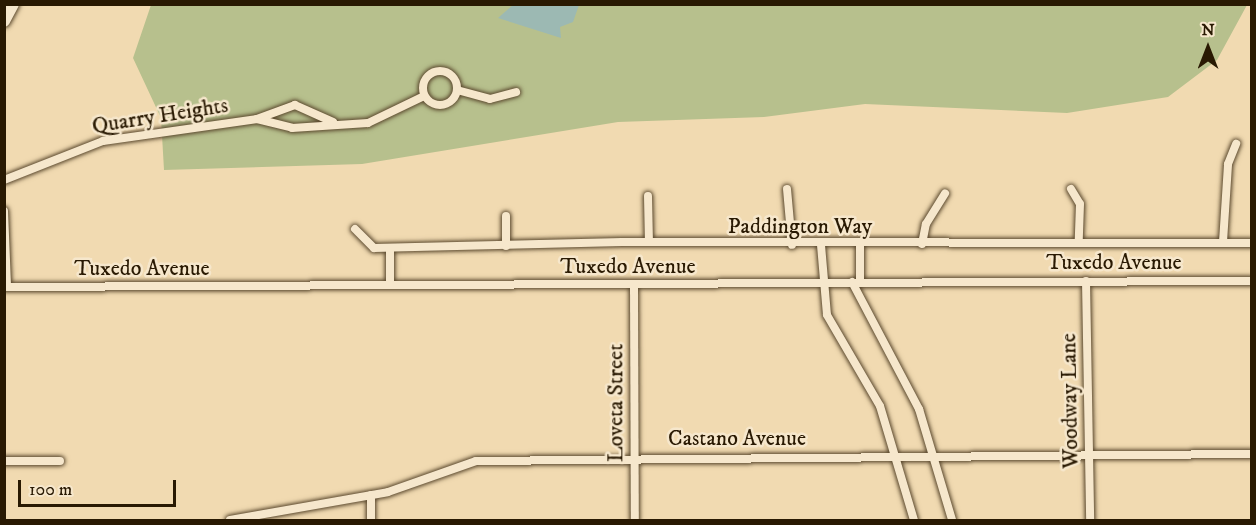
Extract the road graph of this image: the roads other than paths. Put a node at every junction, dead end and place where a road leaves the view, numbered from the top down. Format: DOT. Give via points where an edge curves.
graph roads {
  1 [pos="13,4"];
  2 [pos="4,21"];
  3 [pos="457,90"];
  4 [pos="516,92"];
  5 [pos="424,96"];
  6 [pos="257,119"];
  7 [pos="333,122"];
  8 [pos="1236,144"];
  9 [pos="4,180"];
  10 [pos="787,189"];
  11 [pos="1071,189"];
  12 [pos="945,193"];
  13 [pos="648,196"];
  14 [pos="4,211"];
  15 [pos="506,216"];
  16 [pos="356,229"];
  17 [pos="1080,241"];
  18 [pos="648,242"];
  19 [pos="1223,242"];
  20 [pos="1251,243"];
  21 [pos="860,244"];
  22 [pos="922,244"];
  23 [pos="792,245"];
  24 [pos="820,245"];
  25 [pos="506,246"];
  26 [pos="390,248"];
  27 [pos="1086,281"];
  28 [pos="1251,281"];
  29 [pos="824,282"];
  30 [pos="856,282"];
  31 [pos="390,285"];
  32 [pos="634,285"];
  33 [pos="6,287"];
  34 [pos="1089,452"];
  35 [pos="1251,454"];
  36 [pos="895,456"];
  37 [pos="930,456"];
  38 [pos="635,458"];
  39 [pos="4,461"];
  40 [pos="60,461"];
  41 [pos="371,495"];
  42 [pos="230,520"];
  43 [pos="371,520"];
  44 [pos="635,520"];
  45 [pos="914,520"];
  46 [pos="952,520"];
  47 [pos="1090,520"];
  1 -- 2 [label="main road"];
  3 -- 4 [label="street" via="490,99"];
  3 -- 5 [label="street" via="444,105"];
  3 -- 5 [label="street" via="453,77 438,70 424,79"];
  5 -- 7 [label="street, Quarry Heights" via="381,120"];
  6 -- 7 [label="street, Quarry Heights" via="292,128"];
  6 -- 7 [label="street, Quarry Heights" via="295,105"];
  6 -- 9 [label="street, Quarry Heights" via="102,141"];
  8 -- 19 [label="street" via="1228,164"];
  10 -- 23 [label="street"];
  11 -- 17 [label="street" via="1080,204"];
  12 -- 22 [label="street" via="926,224"];
  13 -- 18 [label="street"];
  14 -- 33 [label="street"];
  15 -- 25 [label="street"];
  16 -- 26 [label="street, Paddington Way" via="374,248"];
  17 -- 19 [label="street, Paddington Way"];
  17 -- 22 [label="street, Paddington Way"];
  18 -- 23 [label="street, Paddington Way"];
  18 -- 25 [label="street, Paddington Way"];
  19 -- 20 [label="street, Paddington Way"];
  21 -- 22 [label="street, Paddington Way"];
  21 -- 24 [label="street, Paddington Way"];
  21 -- 30 [label="street"];
  23 -- 24 [label="street, Paddington Way"];
  24 -- 29 [label="street"];
  25 -- 26 [label="street, Paddington Way"];
  26 -- 31 [label="street"];
  27 -- 28 [label="street, Tuxedo Avenue"];
  27 -- 30 [label="street, Tuxedo Avenue"];
  27 -- 34 [label="street, Woodway Lane"];
  29 -- 30 [label="street, Tuxedo Avenue"];
  29 -- 32 [label="street, Tuxedo Avenue"];
  29 -- 36 [label="street" via="827,315 880,406"];
  30 -- 37 [label="street" via="920,409"];
  31 -- 32 [label="street, Tuxedo Avenue"];
  31 -- 33 [label="street, Tuxedo Avenue"];
  32 -- 38 [label="street, Loveta Street"];
  34 -- 35 [label="street, Castano Avenue"];
  34 -- 37 [label="street, Castano Avenue"];
  34 -- 47 [label="street, Woodway Lane"];
  36 -- 37 [label="street, Castano Avenue"];
  36 -- 38 [label="street, Castano Avenue"];
  36 -- 45 [label="street"];
  37 -- 46 [label="street"];
  38 -- 41 [label="street, Castano Avenue" via="476,461"];
  38 -- 44 [label="street, Loveta Street"];
  39 -- 40 [label="street"];
  41 -- 42 [label="street, Castano Avenue"];
  41 -- 43 [label="street"];
}
